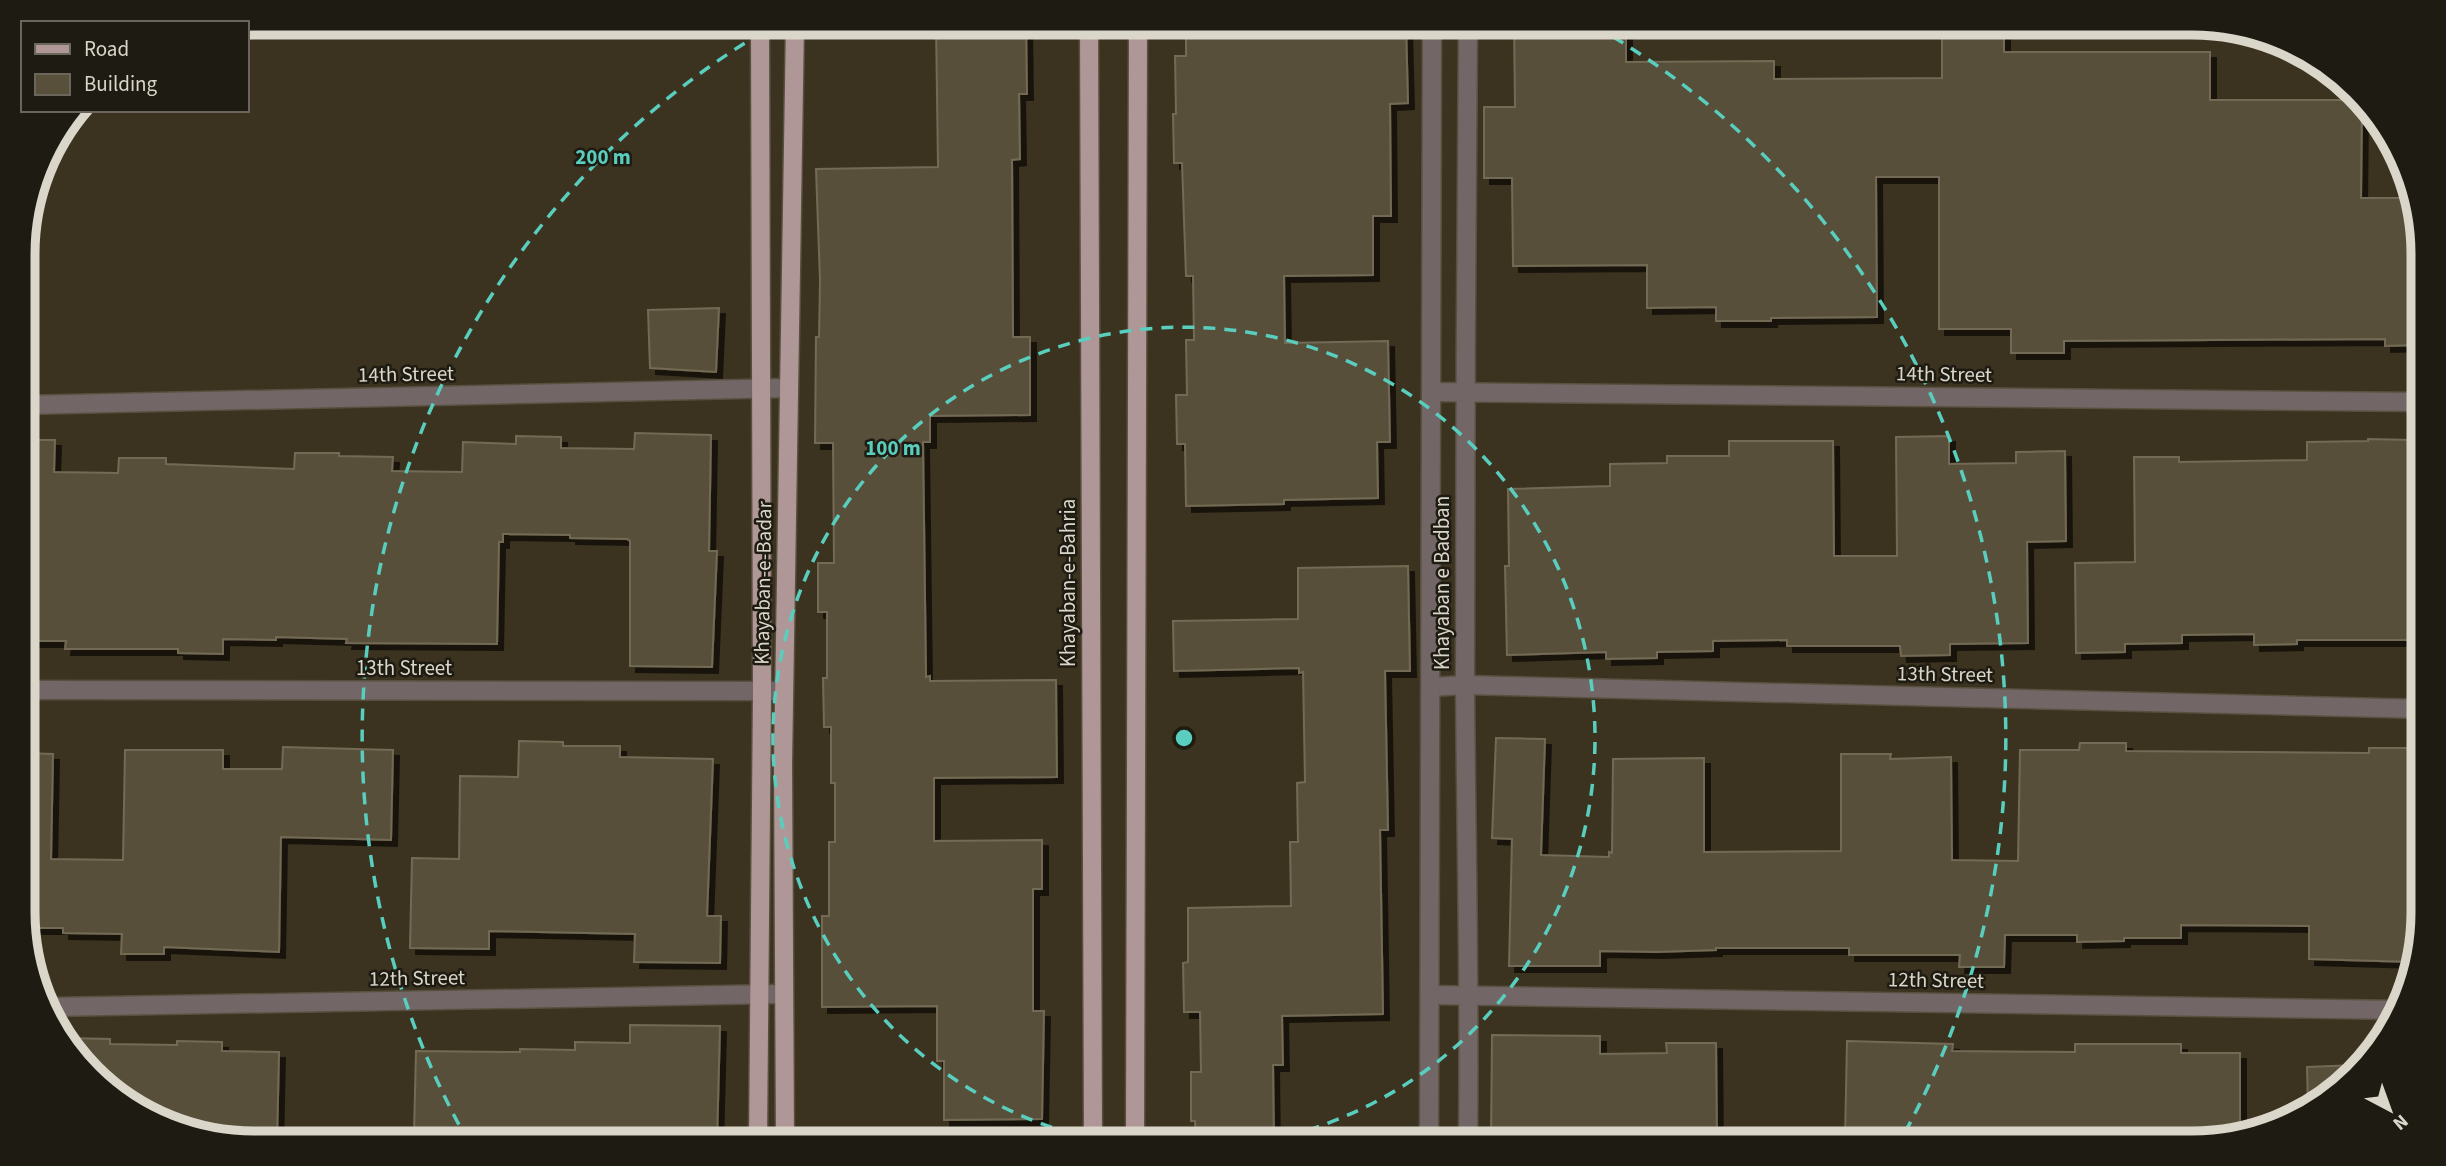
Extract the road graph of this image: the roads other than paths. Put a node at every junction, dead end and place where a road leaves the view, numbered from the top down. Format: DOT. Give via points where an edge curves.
graph roads {
  1 [pos="760,35"];
  2 [pos="795,35"];
  3 [pos="1089,35"];
  4 [pos="1138,35"];
  5 [pos="1432,35"];
  6 [pos="1468,35"];
  7 [pos="789,388"];
  8 [pos="761,389"];
  9 [pos="1465,391"];
  10 [pos="1431,392"];
  11 [pos="2411,402"];
  12 [pos="35,405"];
  13 [pos="1465,685"];
  14 [pos="1431,687"];
  15 [pos="35,690"];
  16 [pos="784,691"];
  17 [pos="762,692"];
  18 [pos="2411,709"];
  19 [pos="783,994"];
  20 [pos="758,995"];
  21 [pos="1430,995"];
  22 [pos="1470,996"];
  23 [pos="57,1007"];
  24 [pos="2387,1010"];
  25 [pos="758,1131"];
  26 [pos="785,1131"];
  27 [pos="1093,1131"];
  28 [pos="1135,1131"];
  29 [pos="1429,1131"];
  30 [pos="1468,1131"];
  1 -- 8 [label="main road, Khayaban-e-Badar"];
  2 -- 7 [label="main road, Khayaban-e-Badar"];
  3 -- 27 [label="main road, Khayaban-e-Bahria"];
  4 -- 28 [label="main road"];
  5 -- 10 [label="street, Khayaban e Badban"];
  6 -- 9 [label="street, Khayaban e Badban"];
  7 -- 8 [label="street, 14th Street"];
  7 -- 16 [label="main road, Khayaban-e-Badar"];
  8 -- 12 [label="street, 14th Street"];
  8 -- 17 [label="main road, Khayaban-e-Badar"];
  9 -- 10 [label="street, 14th Street"];
  9 -- 11 [label="street, 14th Street"];
  9 -- 13 [label="street, Khayaban e Badban"];
  10 -- 14 [label="street, Khayaban e Badban"];
  13 -- 14 [label="street, 13th Street"];
  13 -- 18 [label="street, 13th Street"];
  13 -- 22 [label="street, Khayaban e Badban"];
  14 -- 21 [label="street, Khayaban e Badban"];
  15 -- 17 [label="street, 13th Street"];
  16 -- 17 [label="street, 13th Street"];
  16 -- 19 [label="main road, Khayaban-e-Badar"];
  17 -- 20 [label="main road, Khayaban-e-Badar"];
  19 -- 20 [label="street, 12th Street"];
  19 -- 26 [label="main road, Khayaban-e-Badar"];
  20 -- 23 [label="street, 12th Street"];
  20 -- 25 [label="main road, Khayaban-e-Badar"];
  21 -- 22 [label="street, 12th Street"];
  21 -- 29 [label="street, Khayaban e Badban"];
  22 -- 24 [label="street, 12th Street"];
  22 -- 30 [label="street, Khayaban e Badban"];
}
